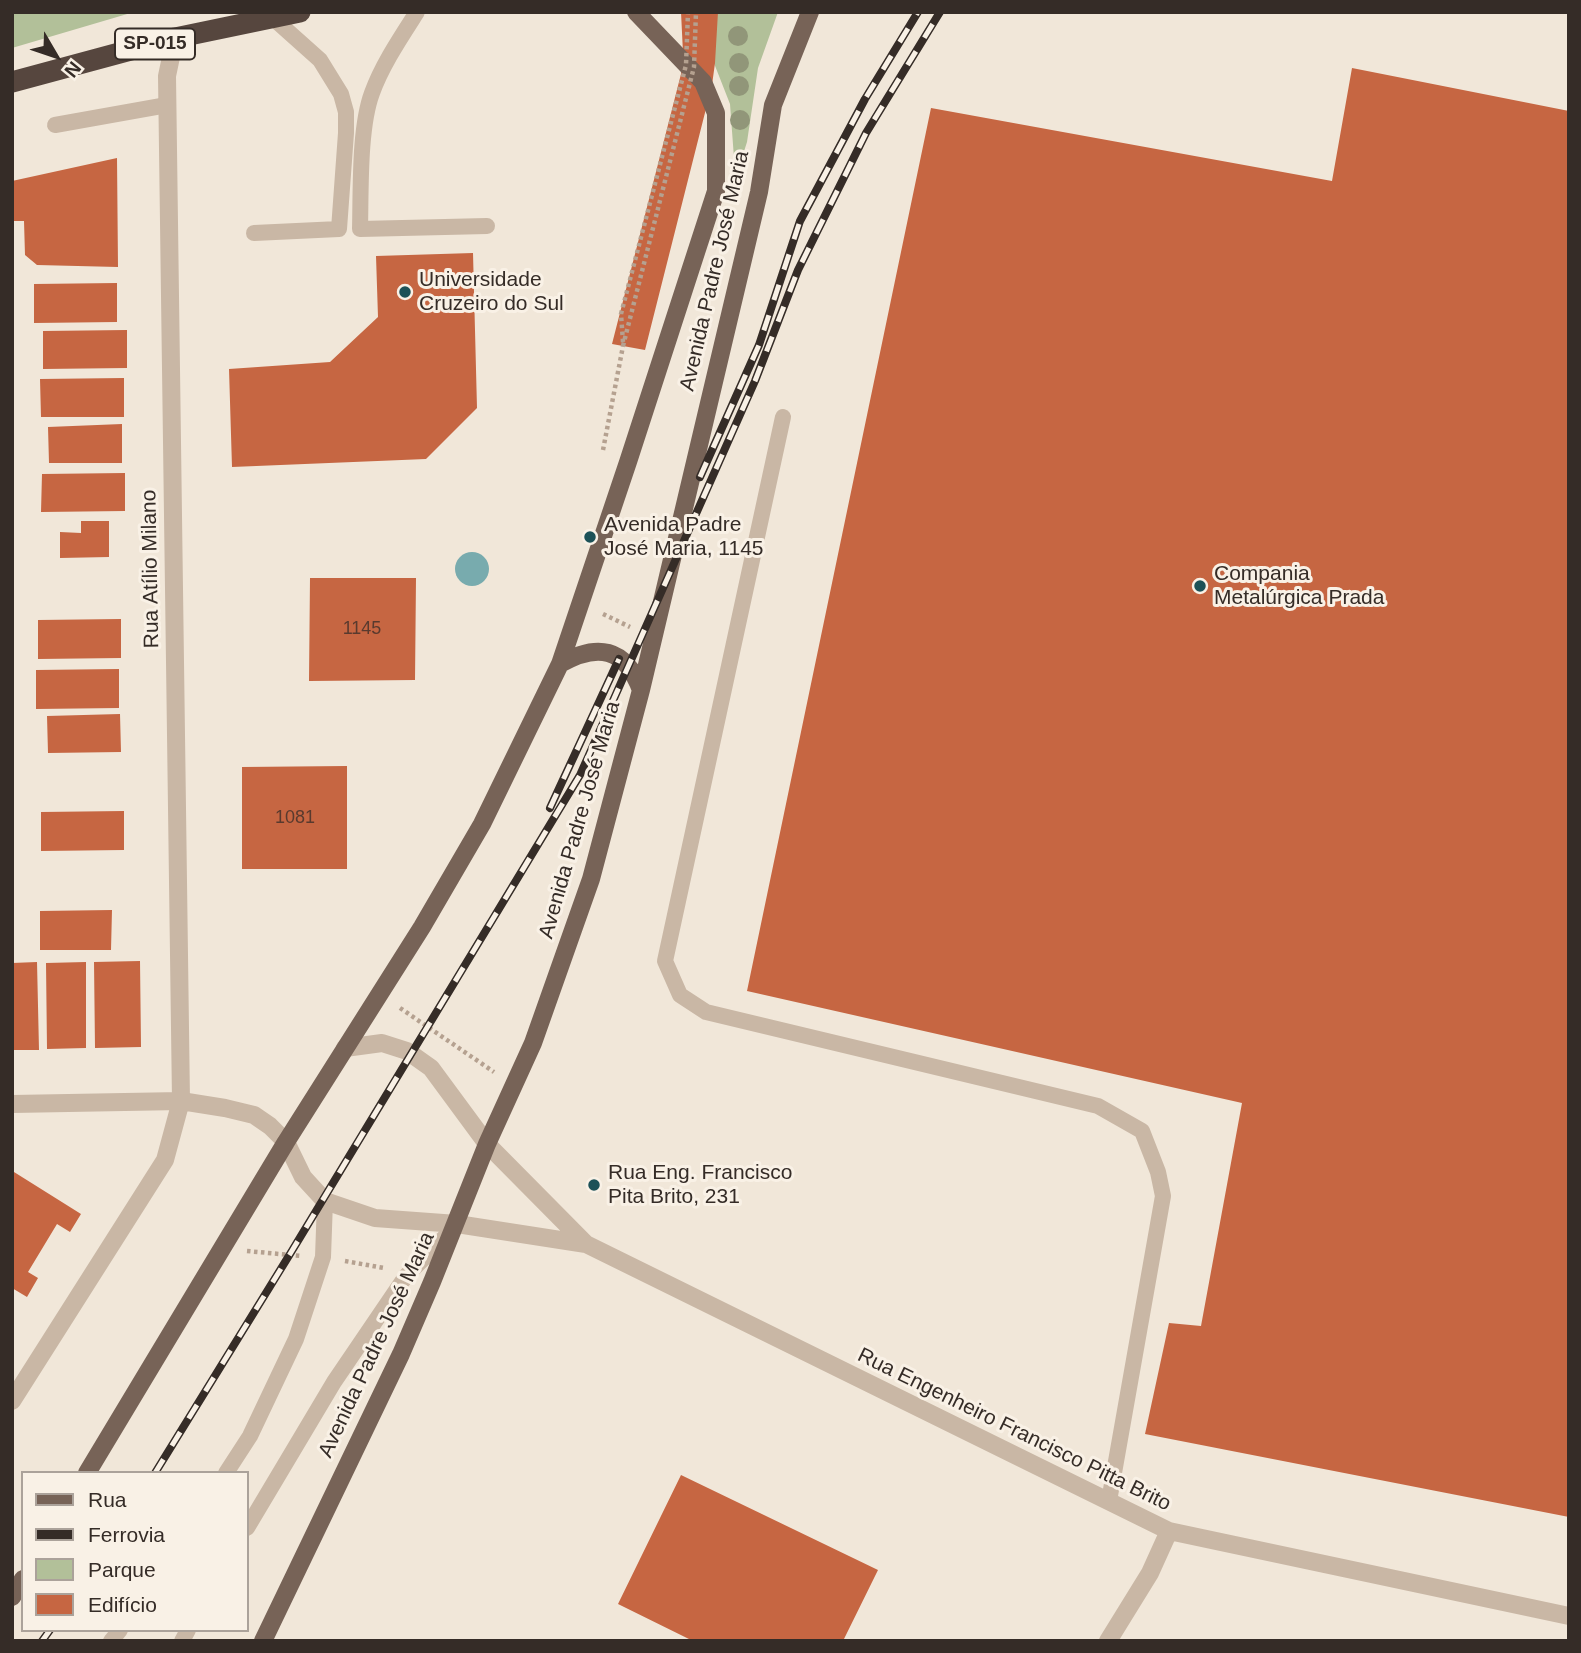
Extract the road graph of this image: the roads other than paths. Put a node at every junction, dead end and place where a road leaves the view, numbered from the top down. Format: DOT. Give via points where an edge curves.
graph roads {
  1 [pos="300,12"];
  2 [pos="417,12"];
  3 [pos="636,12"];
  4 [pos="810,12"];
  5 [pos="273,18"];
  6 [pos="175,38"];
  7 [pos="12,82"];
  8 [pos="167,104"];
  9 [pos="55,125"];
  10 [pos="487,226"];
  11 [pos="339,229"];
  12 [pos="360,229"];
  13 [pos="254,233"];
  14 [pos="783,417"];
  15 [pos="560,664"];
  16 [pos="641,690"];
  17 [pos="345,1048"];
  18 [pos="181,1101"];
  19 [pos="12,1104"];
  20 [pos="286,1142"];
  21 [pos="488,1144"];
  22 [pos="325,1201"];
  23 [pos="457,1224"];
  24 [pos="586,1244"];
  25 [pos="12,1401"];
  26 [pos="88,1471"];
  27 [pos="227,1471"];
  28 [pos="1109,1501"];
  29 [pos="248,1526"];
  30 [pos="1169,1531"];
  31 [pos="1569,1616"];
  32 [pos="263,1641"];
  33 [pos="1108,1641"];
  1 -- 5 [label="highway, SP-015"];
  2 -- 12 [label="lane" via="372,92 365,118"];
  3 -- 15 [label="main road, Avenida Padre José Maria" via="702,82 716,113 716,191"];
  4 -- 16 [label="main road, Avenida Padre José Maria" via="773,105 759,192"];
  5 -- 6 [label="highway, SP-015"];
  5 -- 11 [label="lane" via="320,60 341,94 346,134"];
  6 -- 7 [label="highway, SP-015"];
  6 -- 8 [label="street, Rua Atílio Milano"];
  8 -- 9 [label="lane"];
  8 -- 18 [label="street, Rua Atílio Milano"];
  10 -- 12 [label="lane"];
  11 -- 12 [label="lane"];
  11 -- 13 [label="lane"];
  14 -- 28 [label="lane" via="665,961 681,995 706,1012 1098,1106 1142,1131 1163,1196"];
  15 -- 16 [label="main road" via="592,651 609,652 625,661"];
  15 -- 17 [label="main road, Avenida Padre José Maria" via="482,824"];
  16 -- 21 [label="main road, Avenida Padre José Maria" via="591,879 533,1042"];
  17 -- 20 [label="main road, Avenida Padre José Maria"];
  17 -- 21 [label="street, Rua Engenheiro Francisco Pitta Brito" via="382,1043 407,1051 430,1068"];
  18 -- 19 [label="street, Rua Engenheiro Francisco Pitta Brito"];
  18 -- 20 [label="street, Rua Engenheiro Francisco Pitta Brito" via="254,1115"];
  18 -- 25 [label="street, Rua Atílio Milano" via="165,1160"];
  20 -- 22 [label="street, Rua Engenheiro Francisco Pitta Brito" via="303,1177"];
  20 -- 26 [label="main road, Avenida Padre José Maria"];
  21 -- 23 [label="main road, Avenida Padre José Maria"];
  21 -- 24 [label="street, Rua Engenheiro Francisco Pitta Brito"];
  22 -- 23 [label="street, Rua Engenheiro Francisco Pitta Brito" via="375,1218"];
  22 -- 27 [label="lane" via="323,1258 296,1339 250,1436"];
  23 -- 24 [label="street, Rua Engenheiro Francisco Pitta Brito"];
  23 -- 29 [label="lane" via="406,1276 334,1382"];
  23 -- 32 [label="main road, Avenida Padre José Maria" via="401,1354"];
  24 -- 28 [label="street, Rua Engenheiro Francisco Pitta Brito"];
  28 -- 30 [label="street, Rua Engenheiro Francisco Pitta Brito"];
  30 -- 31 [label="street, Rua Engenheiro Francisco Pitta Brito"];
  30 -- 33 [label="street" via="1150,1573"];
}
